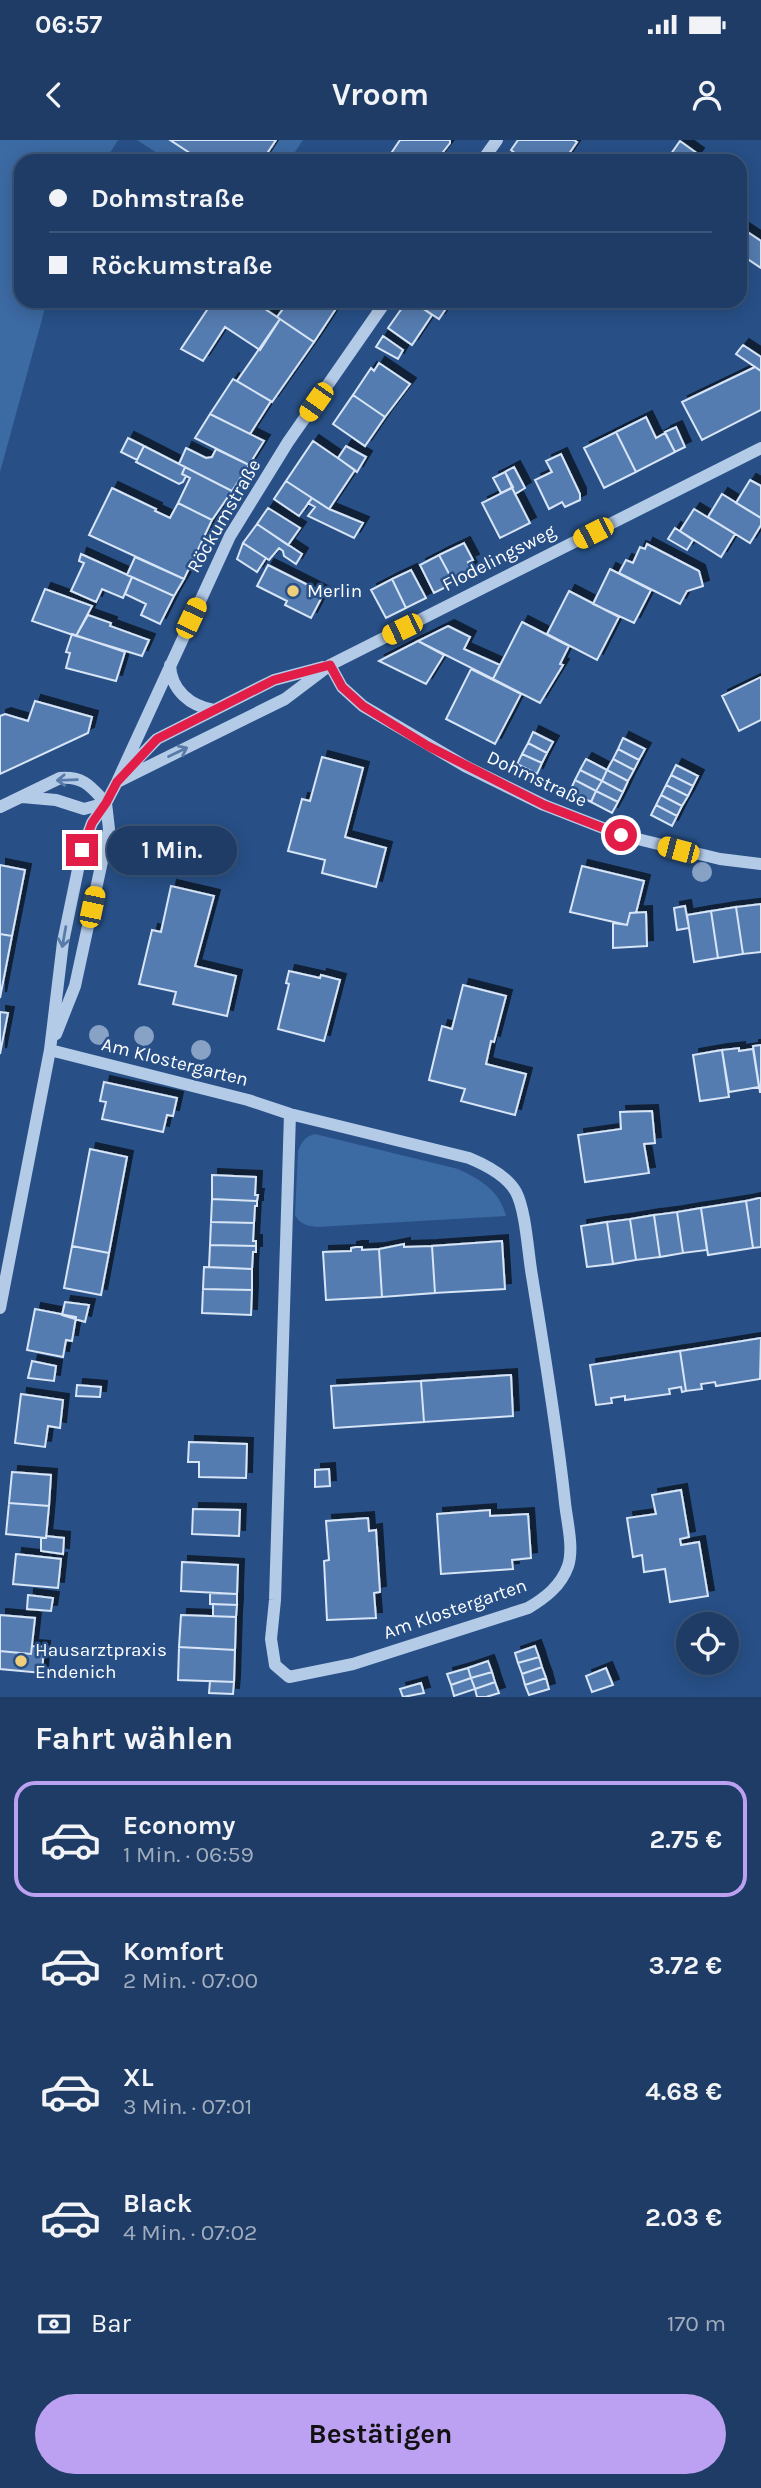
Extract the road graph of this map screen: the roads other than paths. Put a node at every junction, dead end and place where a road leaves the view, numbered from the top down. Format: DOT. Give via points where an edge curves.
graph roads {
  1 [pos="381,308"];
  2 [pos="761,448"];
  3 [pos="170,665"];
  4 [pos="330,665"];
  5 [pos="214,710"];
  6 [pos="117,782"];
  7 [pos="22,797"];
  8 [pos="106,803"];
  9 [pos="0,807"];
  10 [pos="761,864"];
  11 [pos="50,1049"];
  12 [pos="290,1114"];
  13 [pos="0,1308"];
  1 -- 3 [label="street, Röckumstraße" via="230,536"];
  2 -- 4 [label="street, Flodelingsweg"];
  3 -- 5 [label="street" via="170,678 187,700"];
  3 -- 6 [label="street, Röckumstraße"];
  4 -- 5 [label="street, Flodelingsweg" via="274,680"];
  6 -- 4 [label="street, Flodelingsweg, one-way" via="285,699"];
  4 -- 10 [label="street, Dohmstraße" via="342,687 363,706 447,756 544,805 621,835"];
  5 -- 6 [label="street, Flodelingsweg" via="157,739"];
  6 -- 8 [label="street, Röckumstraße"];
  7 -- 8 [label="street" via="56,800 83,809"];
  8 -- 7 [label="street, one-way" via="84,780 67,778"];
  7 -- 9 [label="street"];
  8 -- 11 [label="street, Röckumstraße" via="109,829 75,986"];
  8 -- 11 [label="street, Röckumstraße, one-way" via="82,850 63,942"];
  11 -- 12 [label="street, Am Klostergarten"];
  11 -- 13 [label="street, Röckumstraße"];
  12 -- 12 [label="street, Am Klostergarten" via="470,1158 492,1168 516,1191 544,1351 570,1546 569,1565 562,1579 528,1608 353,1664 289,1677 275,1665 271,1639"];
}
